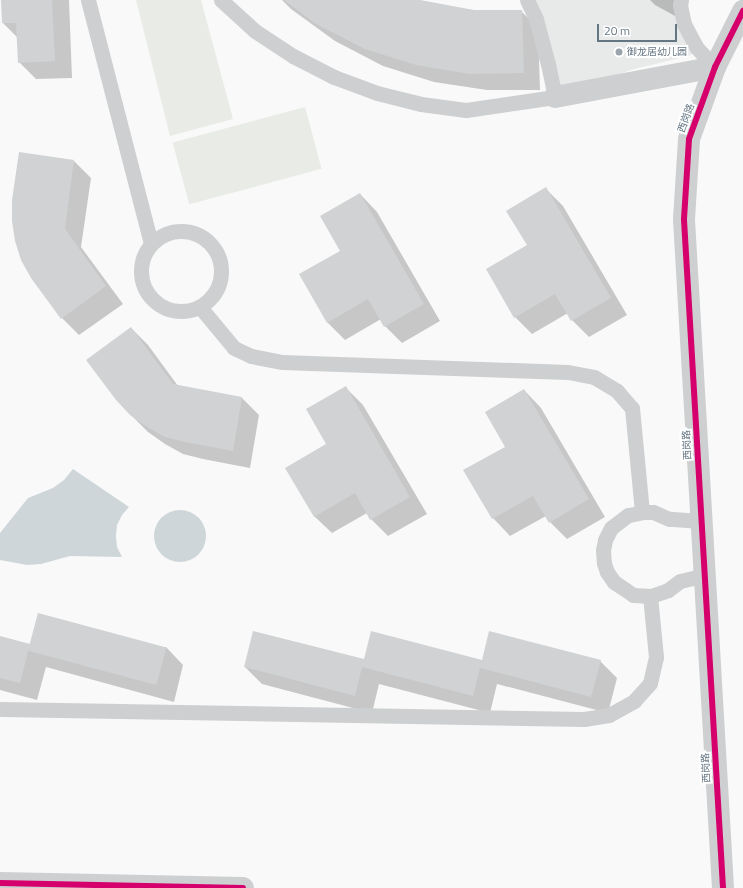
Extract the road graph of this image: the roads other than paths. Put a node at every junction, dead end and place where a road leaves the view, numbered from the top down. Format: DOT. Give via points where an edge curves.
graph roads {
  1 [pos="88,0"];
  2 [pos="221,0"];
  3 [pos="527,0"];
  4 [pos="681,0"];
  5 [pos="743,11"];
  6 [pos="715,67"];
  7 [pos="555,97"];
  8 [pos="151,244"];
  9 [pos="200,306"];
  10 [pos="642,512"];
  11 [pos="701,521"];
  12 [pos="705,575"];
  13 [pos="650,596"];
  14 [pos="0,709"];
  15 [pos="0,883"];
  16 [pos="243,888"];
  17 [pos="723,888"];
  1 -- 8 [label="lane"];
  2 -- 7 [label="lane" via="255,30 293,56 334,77 377,93 421,104 466,110"];
  3 -- 7 [label="lane" via="536,19"];
  4 -- 6 [label="lane" via="684,24 690,36 697,48"];
  5 -- 6 [label="street, 西岗路"];
  6 -- 7 [label="street"];
  6 -- 11 [label="street, 西岗路" via="689,139 684,219"];
  8 -- 9 [label="lane" via="143,258 141,272 148,294 159,304 178,311"];
  8 -- 9 [label="lane" via="161,235 187,230 201,235 218,252 222,275 218,289 212,298"];
  9 -- 10 [label="lane" via="234,348 251,356 282,362 568,372 594,377 617,391 632,408"];
  10 -- 11 [label="lane" via="653,512 669,519"];
  10 -- 13 [label="lane" via="628,515 611,528 605,540 604,563 606,572 622,589 633,595"];
  11 -- 12 [label="street, 西岗路"];
  12 -- 13 [label="lane" via="680,581 668,590"];
  12 -- 17 [label="street, 西岗路"];
  13 -- 14 [label="lane" via="656,657 650,683 634,701 609,715 584,719"];
  15 -- 16 [label="street"];
}
